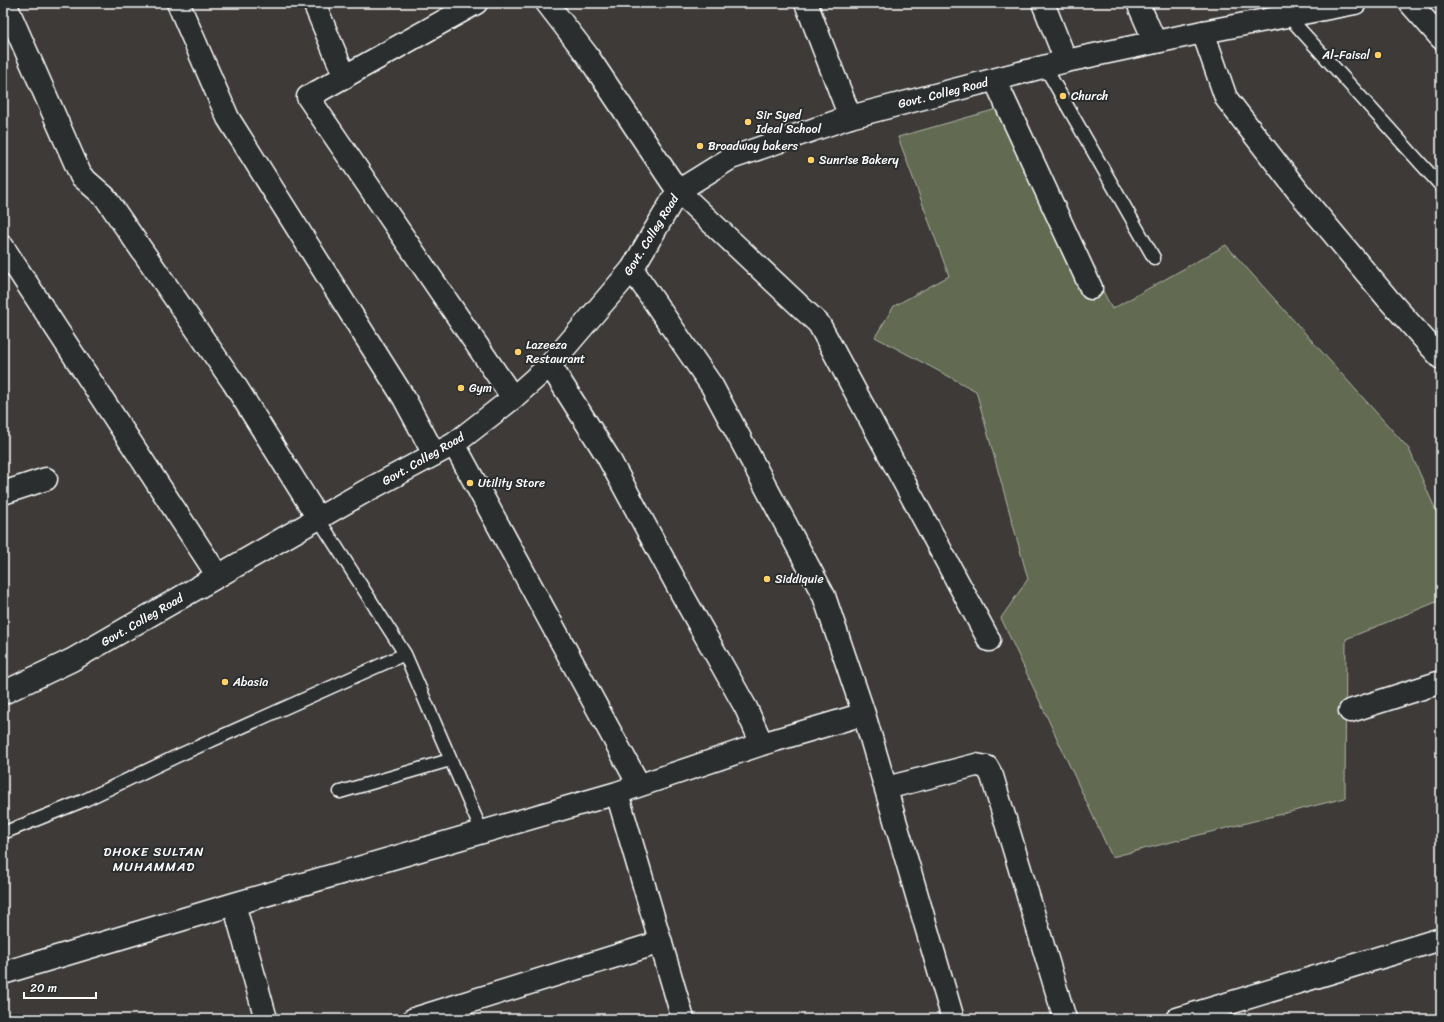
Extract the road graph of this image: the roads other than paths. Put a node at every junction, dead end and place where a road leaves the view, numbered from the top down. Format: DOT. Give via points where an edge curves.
graph roads {
  1 [pos="5,3"];
  2 [pos="178,3"];
  3 [pos="314,3"];
  4 [pos="476,3"];
  5 [pos="547,3"];
  6 [pos="806,3"];
  7 [pos="1043,3"];
  8 [pos="1138,3"];
  9 [pos="1355,3"];
  10 [pos="1410,3"];
  11 [pos="1288,16"];
  12 [pos="1203,32"];
  13 [pos="1441,38"];
  14 [pos="1155,42"];
  15 [pos="1066,61"];
  16 [pos="1044,67"];
  17 [pos="345,76"];
  18 [pos="995,80"];
  19 [pos="850,117"];
  20 [pos="1441,186"];
  21 [pos="678,191"];
  22 [pos="3,247"];
  23 [pos="1154,258"];
  24 [pos="632,269"];
  25 [pos="1091,288"];
  26 [pos="1441,358"];
  27 [pos="550,366"];
  28 [pos="513,398"];
  29 [pos="454,444"];
  30 [pos="434,454"];
  31 [pos="46,479"];
  32 [pos="3,493"];
  33 [pos="318,518"];
  34 [pos="218,576"];
  35 [pos="989,640"];
  36 [pos="405,654"];
  37 [pos="1441,682"];
  38 [pos="3,693"];
  39 [pos="1350,711"];
  40 [pos="864,714"];
  41 [pos="762,744"];
  42 [pos="450,760"];
  43 [pos="639,785"];
  44 [pos="886,788"];
  45 [pos="340,792"];
  46 [pos="617,793"];
  47 [pos="482,832"];
  48 [pos="3,833"];
  49 [pos="234,904"];
  50 [pos="1441,939"];
  51 [pos="660,942"];
  52 [pos="3,973"];
  53 [pos="266,1019"];
  54 [pos="414,1019"];
  55 [pos="683,1019"];
  56 [pos="953,1019"];
  57 [pos="1065,1019"];
  58 [pos="1176,1019"];
  1 -- 33 [label="street" via="81,176 105,197 233,382"];
  2 -- 30 [label="street" via="228,118 404,398"];
  3 -- 17 [label="street"];
  4 -- 17 [label="street"];
  5 -- 21 [label="street" via="587,55"];
  6 -- 19 [label="street"];
  7 -- 15 [label="street"];
  8 -- 14 [label="street"];
  9 -- 11 [label="street, Govt. Colleg Road"];
  10 -- 13 [label="street"];
  11 -- 12 [label="street, Govt. Colleg Road"];
  11 -- 20 [label="lane"];
  12 -- 14 [label="street, Govt. Colleg Road"];
  12 -- 26 [label="street" via="1226,98 1301,195"];
  14 -- 15 [label="street, Govt. Colleg Road"];
  15 -- 16 [label="street, Govt. Colleg Road"];
  16 -- 18 [label="street, Govt. Colleg Road"];
  16 -- 23 [label="lane"];
  17 -- 28 [label="street" via="308,97"];
  18 -- 19 [label="street, Govt. Colleg Road"];
  18 -- 25 [label="street"];
  19 -- 21 [label="street, Govt. Colleg Road" via="731,158"];
  21 -- 24 [label="street, Govt. Colleg Road"];
  21 -- 35 [label="street" via="819,324"];
  22 -- 34 [label="street"];
  24 -- 27 [label="street, Govt. Colleg Road"];
  24 -- 40 [label="street" via="712,386 824,596"];
  27 -- 28 [label="street, Govt. Colleg Road"];
  27 -- 41 [label="street" via="608,457 746,708"];
  28 -- 29 [label="street, Govt. Colleg Road"];
  29 -- 30 [label="street, Govt. Colleg Road"];
  29 -- 43 [label="street"];
  30 -- 33 [label="street, Govt. Colleg Road"];
  31 -- 32 [label="street"];
  33 -- 34 [label="street, Govt. Colleg Road"];
  33 -- 36 [label="lane"];
  34 -- 38 [label="street, Govt. Colleg Road" via="72,660"];
  36 -- 42 [label="lane"];
  36 -- 48 [label="lane" via="175,757 86,800"];
  37 -- 39 [label="street"];
  40 -- 41 [label="street"];
  40 -- 44 [label="street"];
  41 -- 43 [label="street"];
  42 -- 45 [label="lane"];
  42 -- 47 [label="lane"];
  43 -- 46 [label="street"];
  44 -- 56 [label="street"];
  44 -- 57 [label="street" via="976,765 987,767 992,776"];
  46 -- 47 [label="street"];
  46 -- 51 [label="street"];
  47 -- 49 [label="street"];
  49 -- 52 [label="street"];
  49 -- 53 [label="street"];
  50 -- 58 [label="street"];
  51 -- 54 [label="street"];
  51 -- 55 [label="street"];
}
